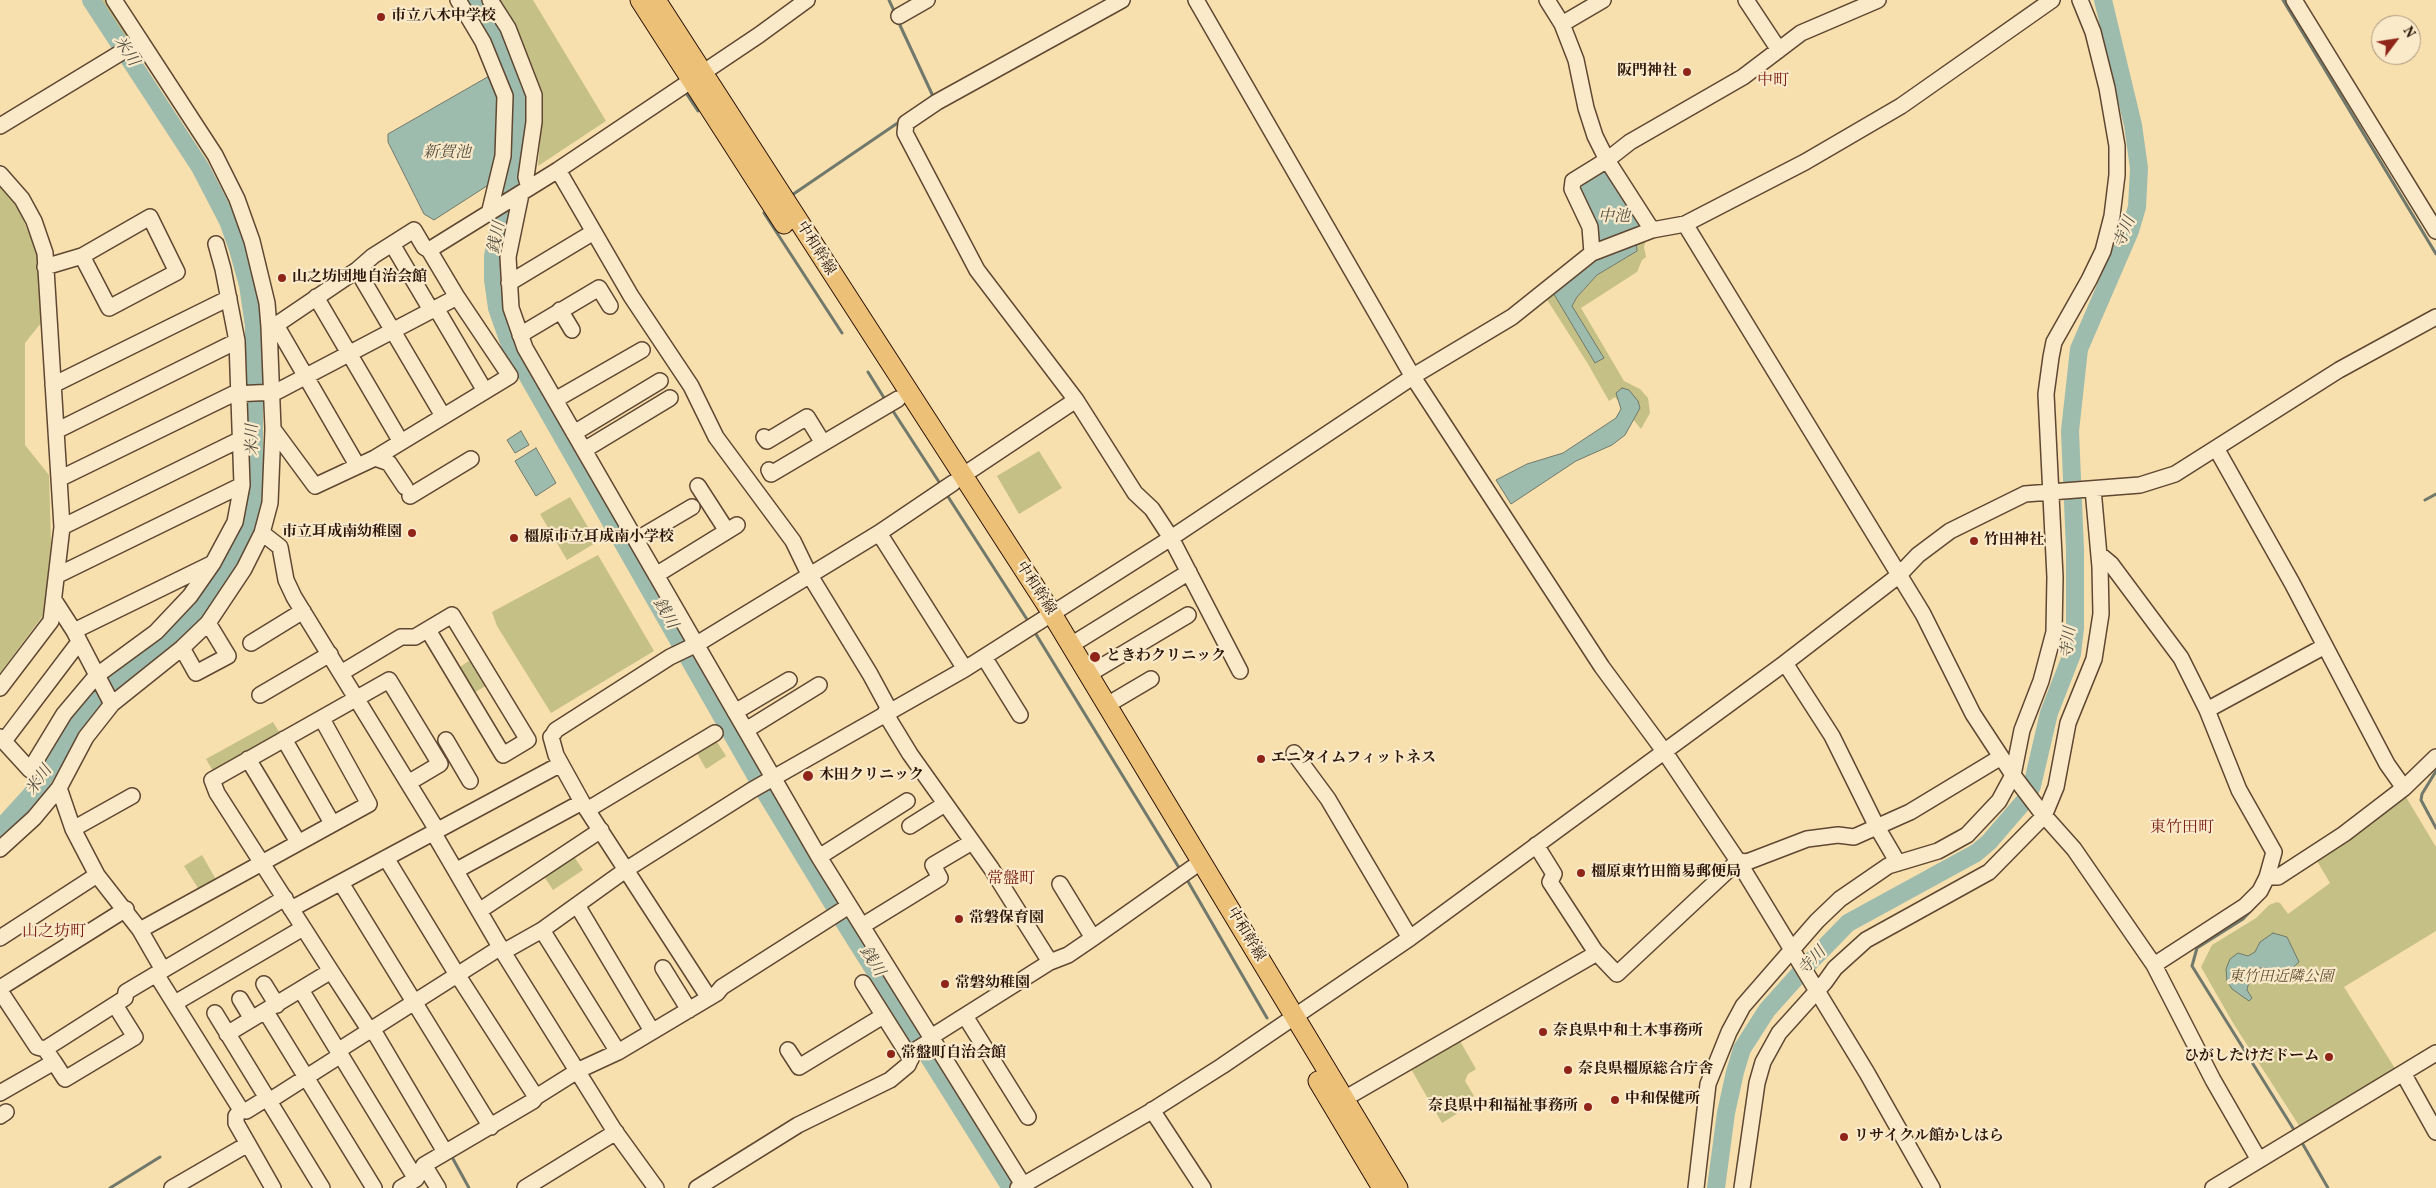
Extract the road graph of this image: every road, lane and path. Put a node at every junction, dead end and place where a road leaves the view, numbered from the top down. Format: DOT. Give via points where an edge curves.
graph roads {
  1 [pos="114,0"];
  2 [pos="458,0"];
  3 [pos="490,0"];
  4 [pos="640,0"];
  5 [pos="656,0"];
  6 [pos="807,0"];
  7 [pos="927,0"];
  8 [pos="1122,0"];
  9 [pos="1196,0"];
  10 [pos="1547,0"];
  11 [pos="1602,0"];
  12 [pos="1746,0"];
  13 [pos="1878,0"];
  14 [pos="2052,0"];
  15 [pos="2080,0"];
  16 [pos="2294,0"];
  17 [pos="899,16"];
  18 [pos="1562,24"];
  19 [pos="138,42"];
  20 [pos="1779,50"];
  21 [pos="697,77"];
  22 [pos="0,126"];
  23 [pos="1607,160"];
  24 [pos="558,170"];
  25 [pos="0,174"];
  26 [pos="522,193"];
  27 [pos="492,211"];
  28 [pos="1685,224"];
  29 [pos="1652,230"];
  30 [pos="2436,231"];
  31 [pos="587,236"];
  32 [pos="216,244"];
  33 [pos="392,244"];
  34 [pos="429,250"];
  35 [pos="1592,253"];
  36 [pos="82,256"];
  37 [pos="45,267"];
  38 [pos="356,270"];
  39 [pos="509,283"];
  40 [pos="316,297"];
  41 [pos="456,297"];
  42 [pos="229,298"];
  43 [pos="610,306"];
  44 [pos="434,309"];
  45 [pos="560,310"];
  46 [pos="2436,317"];
  47 [pos="272,326"];
  48 [pos="572,330"];
  49 [pos="394,331"];
  50 [pos="520,335"];
  51 [pos="237,342"];
  52 [pos="642,350"];
  53 [pos="350,354"];
  54 [pos="305,377"];
  55 [pos="1413,378"];
  56 [pos="660,381"];
  57 [pos="53,385"];
  58 [pos="485,391"];
  59 [pos="242,393"];
  60 [pos="269,393"];
  61 [pos="670,398"];
  62 [pos="555,400"];
  63 [pos="1076,400"];
  64 [pos="892,403"];
  65 [pos="443,416"];
  66 [pos="272,430"];
  67 [pos="56,431"];
  68 [pos="574,433"];
  69 [pos="764,437"];
  70 [pos="241,439"];
  71 [pos="401,442"];
  72 [pos="823,444"];
  73 [pos="2216,448"];
  74 [pos="584,450"];
  75 [pos="375,458"];
  76 [pos="471,459"];
  77 [pos="357,465"];
  78 [pos="769,470"];
  79 [pos="61,478"];
  80 [pos="951,484"];
  81 [pos="242,485"];
  82 [pos="698,486"];
  83 [pos="2092,489"];
  84 [pos="2051,491"];
  85 [pos="692,507"];
  86 [pos="62,527"];
  87 [pos="262,533"];
  88 [pos="879,533"];
  89 [pos="1171,538"];
  90 [pos="636,540"];
  91 [pos="2099,554"];
  92 [pos="213,563"];
  93 [pos="1189,572"];
  94 [pos="809,574"];
  95 [pos="58,575"];
  96 [pos="656,575"];
  97 [pos="1898,576"];
  98 [pos="54,600"];
  99 [pos="303,611"];
  100 [pos="1188,615"];
  101 [pos="51,621"];
  102 [pos="1039,621"];
  103 [pos="208,623"];
  104 [pos="428,630"];
  105 [pos="76,640"];
  106 [pos="251,643"];
  107 [pos="1071,646"];
  108 [pos="2325,646"];
  109 [pos="182,648"];
  110 [pos="690,648"];
  111 [pos="330,654"];
  112 [pos="984,657"];
  113 [pos="1785,663"];
  114 [pos="966,669"];
  115 [pos="1240,670"];
  116 [pos="341,673"];
  117 [pos="1089,674"];
  118 [pos="1151,678"];
  119 [pos="98,679"];
  120 [pos="789,680"];
  121 [pos="819,685"];
  122 [pos="0,688"];
  123 [pos="260,695"];
  124 [pos="357,698"];
  125 [pos="111,702"];
  126 [pos="1107,705"];
  127 [pos="2207,710"];
  128 [pos="735,712"];
  129 [pos="887,712"];
  130 [pos="1020,715"];
  131 [pos="322,719"];
  132 [pos="746,730"];
  133 [pos="715,733"];
  134 [pos="2,739"];
  135 [pos="284,739"];
  136 [pos="446,740"];
  137 [pos="1664,751"];
  138 [pos="1294,754"];
  139 [pos="2002,757"];
  140 [pos="2436,757"];
  141 [pos="248,759"];
  142 [pos="561,764"];
  143 [pos="2014,777"];
  144 [pos="470,781"];
  145 [pos="765,782"];
  146 [pos="408,783"];
  147 [pos="59,788"];
  148 [pos="2404,788"];
  149 [pos="132,796"];
  150 [pos="907,801"];
  151 [pos="945,804"];
  152 [pos="584,806"];
  153 [pos="2043,814"];
  154 [pos="332,823"];
  155 [pos="910,826"];
  156 [pos="1877,827"];
  157 [pos="73,829"];
  158 [pos="601,830"];
  159 [pos="435,831"];
  160 [pos="298,842"];
  161 [pos="972,842"];
  162 [pos="1536,845"];
  163 [pos="0,849"];
  164 [pos="818,857"];
  165 [pos="386,858"];
  166 [pos="1738,861"];
  167 [pos="262,862"];
  168 [pos="1898,863"];
  169 [pos="627,869"];
  170 [pos="457,870"];
  171 [pos="1185,872"];
  172 [pos="97,875"];
  173 [pos="2267,877"];
  174 [pos="341,883"];
  175 [pos="1060,884"];
  176 [pos="288,904"];
  177 [pos="578,905"];
  178 [pos="126,910"];
  179 [pos="842,910"];
  180 [pos="478,911"];
  181 [pos="862,926"];
  182 [pos="303,928"];
  183 [pos="140,930"];
  184 [pos="542,930"];
  185 [pos="0,938"];
  186 [pos="1094,938"];
  187 [pos="1410,938"];
  188 [pos="502,950"];
  189 [pos="1794,951"];
  190 [pos="1597,954"];
  191 [pos="1050,962"];
  192 [pos="2154,965"];
  193 [pos="663,968"];
  194 [pos="331,971"];
  195 [pos="159,972"];
  196 [pos="458,975"];
  197 [pos="862,983"];
  198 [pos="264,984"];
  199 [pos="1816,987"];
  200 [pos="302,990"];
  201 [pos="2,997"];
  202 [pos="709,998"];
  203 [pos="240,999"];
  204 [pos="415,1002"];
  205 [pos="175,1003"];
  206 [pos="115,1005"];
  207 [pos="272,1008"];
  208 [pos="689,1010"];
  209 [pos="215,1013"];
  210 [pos="884,1016"];
  211 [pos="965,1016"];
  212 [pos="252,1019"];
  213 [pos="1290,1021"];
  214 [pos="370,1031"];
  215 [pos="652,1032"];
  216 [pos="228,1034"];
  217 [pos="924,1045"];
  218 [pos="45,1049"];
  219 [pos="788,1050"];
  220 [pos="618,1052"];
  221 [pos="340,1053"];
  222 [pos="2436,1053"];
  223 [pos="54,1062"];
  224 [pos="579,1070"];
  225 [pos="2402,1073"];
  226 [pos="306,1077"];
  227 [pos="0,1093"];
  228 [pos="536,1097"];
  229 [pos="268,1099"];
  230 [pos="1344,1099"];
  231 [pos="241,1110"];
  232 [pos="1152,1110"];
  233 [pos="1028,1117"];
  234 [pos="490,1127"];
  235 [pos="616,1132"];
  236 [pos="2436,1132"];
  237 [pos="248,1144"];
  238 [pos="445,1152"];
  239 [pos="2259,1160"];
  240 [pos="424,1165"];
  241 [pos="416,1179"];
  242 [pos="180,1186"];
  243 [pos="1021,1187"];
  244 [pos="272,1188"];
  245 [pos="322,1188"];
  246 [pos="374,1188"];
  247 [pos="402,1188"];
  248 [pos="438,1188"];
  249 [pos="525,1188"];
  250 [pos="656,1188"];
  251 [pos="697,1188"];
  252 [pos="1202,1188"];
  253 [pos="1382,1188"];
  254 [pos="1398,1188"];
  255 [pos="1696,1188"];
  256 [pos="1742,1188"];
  257 [pos="1932,1188"];
  258 [pos="2213,1188"];
  1 -- 19 [label="street"];
  2 -- 27 [label="street" via="483,42 505,96 503,156"];
  3 -- 26 [label="street" via="508,28 534,95 534,122"];
  4 -- 21 [label="main road, 中和幹線"];
  5 -- 21 [label="main road, 中和幹線"];
  6 -- 21 [label="street"];
  7 -- 17 [label="street"];
  8 -- 63 [label="street" via="937,102 906,123 905,133 977,270"];
  9 -- 55 [label="street"];
  10 -- 18 [label="street"];
  11 -- 18 [label="street"];
  12 -- 20 [label="street"];
  13 -- 20 [label="street" via="1810,28"];
  14 -- 28 [label="street" via="1901,106 1805,162"];
  15 -- 84 [label="street" via="2093,32 2107,88 2117,175 2112,216 2102,251 2054,342 2046,394"];
  16 -- 30 [label="street"];
  18 -- 23 [label="street" via="1576,60 1595,136"];
  19 -- 22 [label="street"];
  19 -- 47 [label="street" via="215,155 237,199 252,241"];
  20 -- 23 [label="street" via="1743,77 1630,142"];
  21 -- 24 [label="street"];
  21 -- 64 [label="main road, 中和幹線"];
  21 -- 80 [label="main road, 中和幹線"];
  23 -- 29 [label="street"];
  23 -- 35 [label="street" via="1576,178 1571,185 1589,221"];
  24 -- 26 [label="street"];
  24 -- 94 [label="street" via="631,296 691,386 716,437 779,519"];
  25 -- 37 [label="street" via="19,194 34,220 45,253"];
  26 -- 27 [label="street"];
  26 -- 39 [label="street" via="508,257"];
  27 -- 34 [label="street"];
  28 -- 29 [label="street"];
  28 -- 97 [label="street"];
  29 -- 35 [label="street"];
  31 -- 39 [label="street"];
  32 -- 42 [label="street"];
  33 -- 34 [label="street" via="414,230"];
  33 -- 38 [label="street"];
  33 -- 44 [label="street"];
  34 -- 41 [label="street"];
  35 -- 55 [label="street" via="1512,317"];
  36 -- 36 [label="street" via="150,217 177,272 109,308"];
  36 -- 37 [label="street"];
  37 -- 57 [label="street"];
  38 -- 40 [label="street"];
  38 -- 49 [label="street"];
  39 -- 50 [label="street" via="511,308"];
  40 -- 47 [label="street"];
  40 -- 53 [label="street"];
  41 -- 44 [label="street"];
  41 -- 58 [label="street" via="510,376"];
  42 -- 51 [label="street"];
  42 -- 57 [label="street"];
  43 -- 45 [label="street" via="599,288"];
  44 -- 49 [label="street"];
  44 -- 58 [label="street"];
  45 -- 48 [label="street"];
  45 -- 50 [label="street"];
  46 -- 73 [label="street" via="2339,370"];
  47 -- 54 [label="street"];
  47 -- 60 [label="street"];
  49 -- 53 [label="street"];
  49 -- 65 [label="street"];
  50 -- 62 [label="street"];
  51 -- 59 [label="street"];
  51 -- 67 [label="street"];
  52 -- 62 [label="street"];
  53 -- 54 [label="street"];
  53 -- 71 [label="street"];
  54 -- 60 [label="street"];
  54 -- 77 [label="street"];
  55 -- 89 [label="street"];
  55 -- 137 [label="street" via="1602,667"];
  56 -- 68 [label="street"];
  57 -- 67 [label="street"];
  58 -- 65 [label="street"];
  59 -- 60 [label="street"];
  59 -- 70 [label="street"];
  59 -- 79 [label="street" via="214,402"];
  60 -- 66 [label="street"];
  61 -- 74 [label="street"];
  62 -- 68 [label="street"];
  63 -- 80 [label="street"];
  63 -- 89 [label="street" via="1135,493 1152,509"];
  64 -- 72 [label="street"];
  64 -- 80 [label="main road, 中和幹線"];
  65 -- 71 [label="street"];
  66 -- 77 [label="street" via="315,486"];
  66 -- 87 [label="street" via="270,503"];
  67 -- 79 [label="street"];
  68 -- 74 [label="street"];
  69 -- 72 [label="street" via="767,441 807,417"];
  70 -- 81 [label="street"];
  70 -- 86 [label="street"];
  71 -- 75 [label="street"];
  72 -- 78 [label="street" via="771,474"];
  73 -- 83 [label="street" via="2161,480"];
  73 -- 108 [label="street"];
  74 -- 90 [label="street"];
  75 -- 76 [label="street" via="389,463 407,492"];
  75 -- 77 [label="street"];
  79 -- 86 [label="street"];
  80 -- 88 [label="street"];
  80 -- 102 [label="main road, 中和幹線"];
  81 -- 92 [label="street" via="235,522"];
  81 -- 95 [label="street"];
  82 -- 96 [label="street" via="732,528"];
  83 -- 84 [label="street"];
  83 -- 91 [label="street"];
  84 -- 97 [label="street" via="2025,494 1950,531 1928,546"];
  84 -- 143 [label="street" via="2054,632 2022,730"];
  85 -- 90 [label="street"];
  86 -- 95 [label="street"];
  87 -- 99 [label="street" via="280,548 286,580"];
  87 -- 103 [label="street" via="244,569"];
  88 -- 94 [label="street"];
  88 -- 114 [label="street"];
  89 -- 93 [label="street"];
  89 -- 102 [label="street"];
  90 -- 96 [label="street"];
  91 -- 127 [label="street" via="2111,564 2170,642"];
  91 -- 153 [label="street" via="2102,614 2094,659 2068,723 2056,787"];
  92 -- 105 [label="street"];
  92 -- 119 [label="street" via="174,615"];
  93 -- 107 [label="street"];
  93 -- 115 [label="street"];
  94 -- 110 [label="street"];
  94 -- 129 [label="street" via="870,674"];
  95 -- 98 [label="street"];
  96 -- 110 [label="street"];
  97 -- 113 [label="street"];
  97 -- 139 [label="street" via="1923,614 1973,714"];
  98 -- 101 [label="street"];
  98 -- 105 [label="street"];
  99 -- 106 [label="street"];
  99 -- 111 [label="street"];
  100 -- 117 [label="street"];
  101 -- 105 [label="street"];
  101 -- 122 [label="street"];
  102 -- 107 [label="main road, 中和幹線"];
  102 -- 112 [label="street"];
  102 -- 171 [label="main road, 中和幹線"];
  103 -- 109 [label="street"];
  103 -- 109 [label="street" via="228,656 196,673"];
  104 -- 104 [label="street" via="503,755 528,740 452,615"];
  104 -- 116 [label="street" via="415,637 401,637"];
  105 -- 119 [label="street"];
  105 -- 134 [label="street"];
  107 -- 117 [label="main road, 中和幹線"];
  108 -- 127 [label="street"];
  108 -- 148 [label="street" via="2387,764"];
  109 -- 125 [label="street"];
  110 -- 128 [label="street"];
  110 -- 142 [label="street" via="670,657 556,730 552,735"];
  111 -- 116 [label="street"];
  111 -- 123 [label="street"];
  112 -- 114 [label="street"];
  112 -- 130 [label="street"];
  113 -- 137 [label="street"];
  113 -- 156 [label="street" via="1832,736"];
  114 -- 129 [label="street"];
  116 -- 124 [label="street"];
  117 -- 126 [label="main road, 中和幹線"];
  118 -- 126 [label="street"];
  119 -- 125 [label="street"];
  119 -- 134 [label="street" via="64,714 30,770"];
  120 -- 128 [label="street"];
  121 -- 132 [label="street"];
  124 -- 131 [label="street"];
  124 -- 146 [label="street"];
  124 -- 146 [label="street" via="389,680 440,764"];
  125 -- 147 [label="street" via="86,737"];
  126 -- 213 [label="main road, 中和幹線"];
  127 -- 173 [label="street" via="2239,790 2274,852"];
  128 -- 132 [label="street"];
  129 -- 145 [label="street"];
  129 -- 151 [label="street"];
  131 -- 135 [label="street"];
  131 -- 154 [label="street" via="369,804"];
  132 -- 145 [label="street"];
  133 -- 152 [label="street"];
  135 -- 141 [label="street"];
  135 -- 154 [label="street"];
  136 -- 144 [label="street"];
  137 -- 162 [label="street"];
  137 -- 166 [label="street"];
  138 -- 187 [label="street" via="1328,799"];
  139 -- 143 [label="street"];
  139 -- 156 [label="street" via="1910,812"];
  140 -- 148 [label="street"];
  141 -- 160 [label="street"];
  141 -- 167 [label="street" via="212,780"];
  142 -- 152 [label="street"];
  142 -- 159 [label="street"];
  143 -- 153 [label="street"];
  143 -- 168 [label="street" via="1999,801 1967,835 1938,852"];
  145 -- 164 [label="street"];
  145 -- 169 [label="street"];
  146 -- 159 [label="street"];
  147 -- 157 [label="street"];
  147 -- 163 [label="street" via="34,818"];
  148 -- 173 [label="street" via="2344,834 2278,877"];
  149 -- 157 [label="street"];
  150 -- 164 [label="street"];
  151 -- 155 [label="street"];
  151 -- 161 [label="street"];
  152 -- 158 [label="street"];
  152 -- 170 [label="street"];
  153 -- 192 [label="street" via="2074,849"];
  153 -- 199 [label="street" via="1990,872 1866,940"];
  154 -- 160 [label="street"];
  156 -- 166 [label="street" via="1854,837 1807,839 1747,862"];
  156 -- 168 [label="street"];
  157 -- 172 [label="street"];
  158 -- 169 [label="street"];
  158 -- 180 [label="street"];
  159 -- 165 [label="street"];
  159 -- 170 [label="street"];
  160 -- 167 [label="street"];
  161 -- 181 [label="street" via="933,865 940,878"];
  161 -- 191 [label="street"];
  162 -- 187 [label="street"];
  162 -- 190 [label="street" via="1554,874 1550,882"];
  164 -- 179 [label="street"];
  165 -- 174 [label="street"];
  165 -- 196 [label="street"];
  166 -- 189 [label="street"];
  166 -- 190 [label="street" via="1618,974"];
  167 -- 176 [label="street"];
  167 -- 183 [label="street"];
  168 -- 189 [label="street" via="1869,877 1840,899"];
  169 -- 177 [label="street"];
  169 -- 202 [label="street"];
  170 -- 180 [label="street"];
  171 -- 186 [label="street"];
  171 -- 213 [label="main road, 中和幹線"];
  172 -- 178 [label="street"];
  172 -- 185 [label="street"];
  173 -- 192 [label="street" via="2260,892 2245,906"];
  174 -- 176 [label="street"];
  174 -- 204 [label="street"];
  175 -- 186 [label="street"];
  176 -- 182 [label="street"];
  176 -- 195 [label="street"];
  177 -- 184 [label="street"];
  177 -- 215 [label="street"];
  178 -- 183 [label="street"];
  178 -- 201 [label="street"];
  179 -- 181 [label="street"];
  179 -- 202 [label="street"];
  180 -- 188 [label="street"];
  181 -- 217 [label="street"];
  182 -- 194 [label="street"];
  182 -- 205 [label="street"];
  183 -- 195 [label="street"];
  184 -- 188 [label="street"];
  184 -- 220 [label="street"];
  186 -- 191 [label="street"];
  187 -- 213 [label="street"];
  188 -- 196 [label="street"];
  188 -- 224 [label="street"];
  189 -- 199 [label="street"];
  189 -- 255 [label="street" via="1743,1006 1717,1060 1708,1084"];
  190 -- 230 [label="street"];
  191 -- 211 [label="street"];
  192 -- 239 [label="street" via="2213,1080"];
  193 -- 208 [label="street"];
  194 -- 200 [label="street"];
  194 -- 214 [label="street"];
  195 -- 205 [label="street"];
  195 -- 206 [label="street" via="126,992 125,998"];
  196 -- 204 [label="street"];
  196 -- 228 [label="street"];
  197 -- 210 [label="street"];
  198 -- 207 [label="street"];
  199 -- 256 [label="street" via="1779,1033 1763,1062 1754,1097"];
  199 -- 257 [label="street"];
  200 -- 207 [label="street"];
  200 -- 221 [label="street"];
  201 -- 218 [label="street" via="37,1047"];
  202 -- 208 [label="street"];
  203 -- 212 [label="street"];
  204 -- 214 [label="street"];
  204 -- 234 [label="street"];
  205 -- 231 [label="street"];
  206 -- 218 [label="street"];
  206 -- 223 [label="street" via="135,1037 65,1079"];
  207 -- 212 [label="street"];
  207 -- 226 [label="street"];
  208 -- 215 [label="street"];
  209 -- 216 [label="street"];
  210 -- 217 [label="street"];
  210 -- 219 [label="street" via="799,1067"];
  211 -- 217 [label="street"];
  211 -- 233 [label="street"];
  212 -- 216 [label="street"];
  213 -- 230 [label="main road, 中和幹線"];
  213 -- 232 [label="street"];
  213 -- 253 [label="main road, 中和幹線"];
  214 -- 221 [label="street"];
  214 -- 238 [label="street" via="376,1035"];
  215 -- 220 [label="street"];
  216 -- 229 [label="street"];
  217 -- 243 [label="street"];
  217 -- 251 [label="street" via="890,1080 798,1125"];
  218 -- 223 [label="street"];
  220 -- 224 [label="street"];
  221 -- 226 [label="street"];
  221 -- 241 [label="street"];
  222 -- 225 [label="street"];
  223 -- 227 [label="street"];
  224 -- 228 [label="street"];
  224 -- 235 [label="street"];
  225 -- 236 [label="street"];
  225 -- 239 [label="street"];
  226 -- 229 [label="street"];
  226 -- 246 [label="street"];
  228 -- 234 [label="street"];
  229 -- 231 [label="street" via="246,1111"];
  229 -- 245 [label="street"];
  230 -- 254 [label="main road, 中和幹線"];
  231 -- 237 [label="street" via="236,1116 236,1123"];
  232 -- 243 [label="street"];
  232 -- 252 [label="street"];
  234 -- 238 [label="street"];
  235 -- 249 [label="street"];
  235 -- 250 [label="street"];
  237 -- 242 [label="street"];
  237 -- 244 [label="street"];
  238 -- 240 [label="street"];
  239 -- 258 [label="street"];
  240 -- 241 [label="street"];
  240 -- 248 [label="street"];
  241 -- 247 [label="street"];
}
